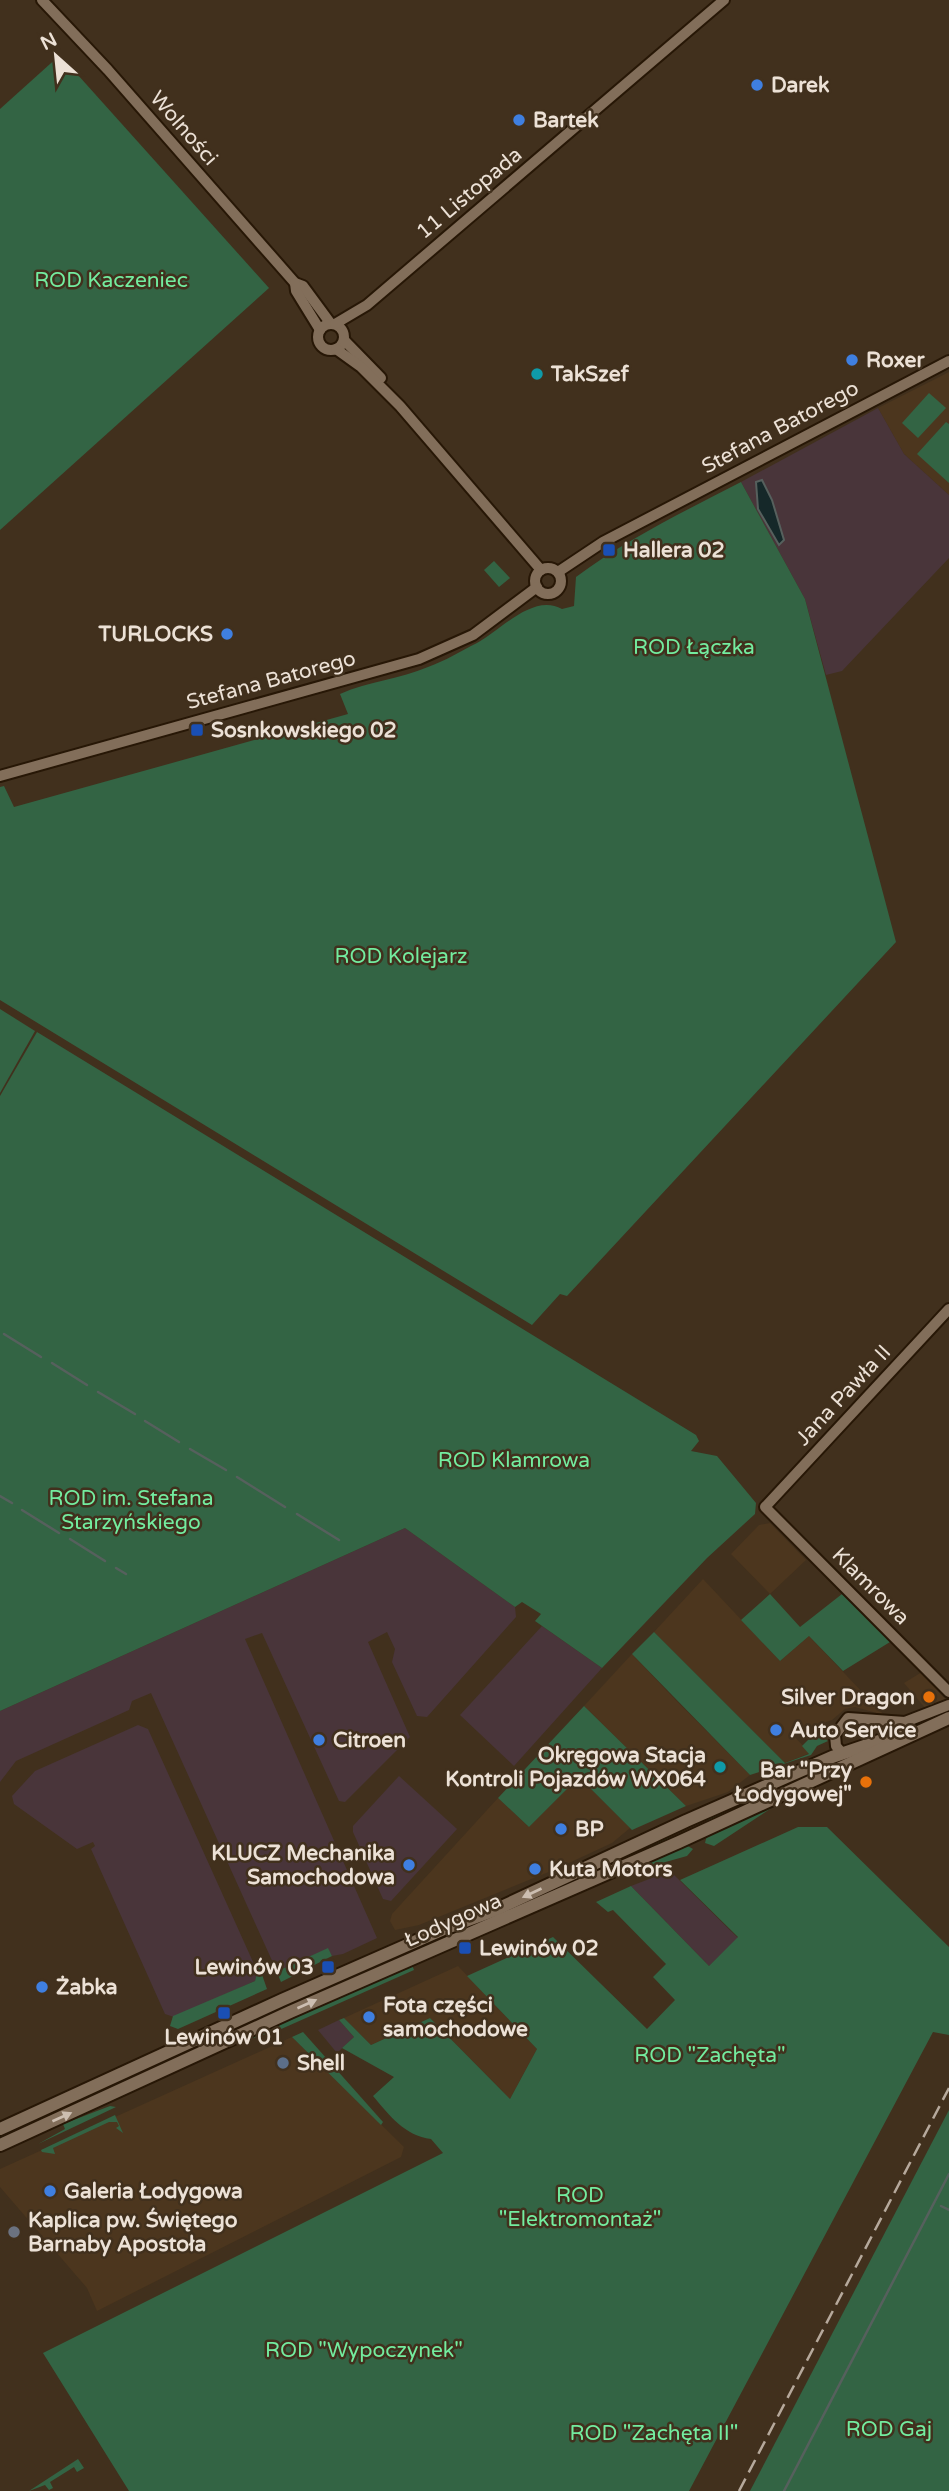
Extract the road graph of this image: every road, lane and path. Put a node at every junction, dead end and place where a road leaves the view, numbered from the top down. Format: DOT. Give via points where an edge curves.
graph roads {
  1 [pos="42,0"];
  2 [pos="724,0"];
  3 [pos="295,282"];
  4 [pos="367,305"];
  5 [pos="333,324"];
  6 [pos="320,330"];
  7 [pos="341,341"];
  8 [pos="949,361"];
  9 [pos="541,570"];
  10 [pos="558,572"];
  11 [pos="537,587"];
  12 [pos="0,776"];
  13 [pos="949,1309"];
  14 [pos="765,1507"];
  15 [pos="949,1692"];
  16 [pos="949,1705"];
  17 [pos="949,1718"];
  18 [pos="843,1759"];
  19 [pos="391,1952"];
  20 [pos="372,1975"];
  21 [pos="0,2129"];
  22 [pos="0,2145"];
  1 -- 3 [label="street, Wolności"];
  2 -- 4 [label="street, 11 Listopada"];
  3 -- 5 [label="street, Wolności"];
  3 -- 6 [label="street, Wolności"];
  4 -- 5 [label="street, 11 Listopada"];
  4 -- 7 [label="street, 11 Listopada"];
  5 -- 6 [label="street, 11 Listopada"];
  5 -- 7 [label="street, Wolności"];
  6 -- 7 [label="street, Wolności" via="321,345 329,349"];
  7 -- 9 [label="street" via="373,368 400,407"];
  8 -- 10 [label="street, Stefana Batorego" via="603,542"];
  9 -- 10 [label="street"];
  9 -- 11 [label="street" via="535,578"];
  10 -- 11 [label="street" via="560,584 554,592"];
  11 -- 12 [label="street, Stefana Batorego" via="473,635 419,659"];
  13 -- 14 [label="street, Jana Pawła II"];
  14 -- 15 [label="street, Klamrowa"];
  16 -- 18 [label="street" via="905,1721 851,1717 842,1722 835,1741"];
  17 -- 18 [label="main road, Łodygowa"];
  18 -- 19 [label="main road, Łodygowa, one-way" via="681,1823 495,1910"];
  18 -- 20 [label="main road, Łodygowa" via="667,1848"];
  19 -- 20 [label="main road" via="389,1960"];
  19 -- 21 [label="main road, Łodygowa"];
  22 -- 20 [label="main road, Łodygowa, one-way"];
}
